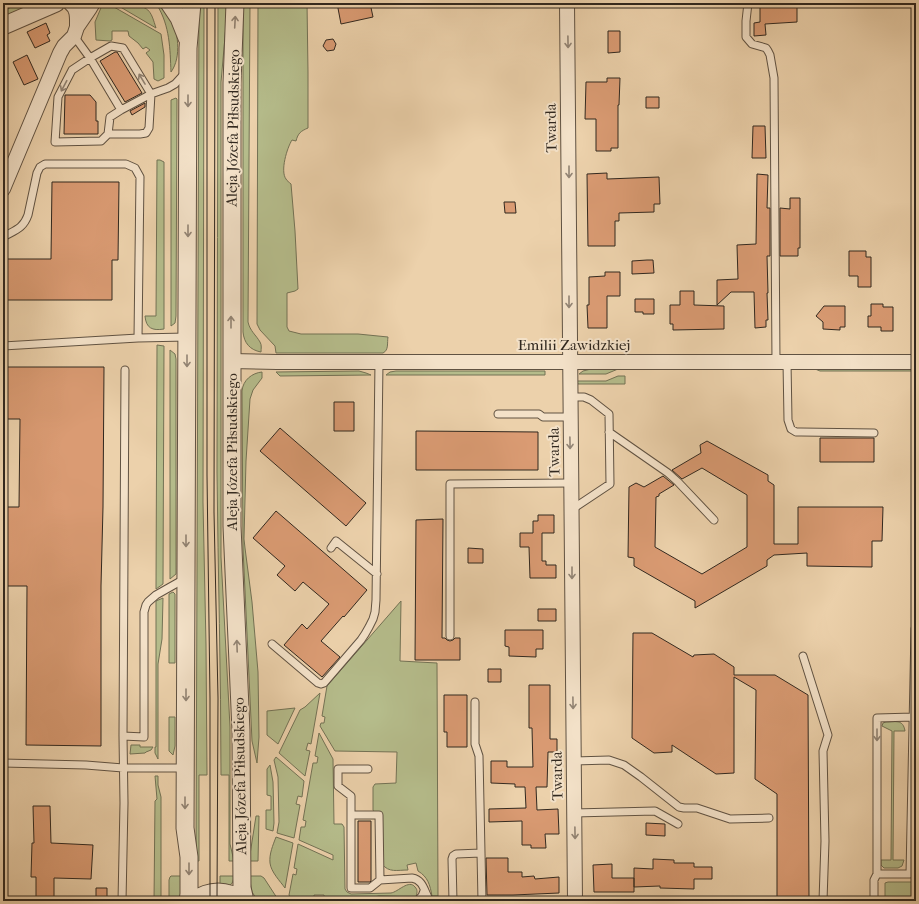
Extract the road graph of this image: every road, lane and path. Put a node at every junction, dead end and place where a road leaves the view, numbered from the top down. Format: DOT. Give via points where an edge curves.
graph roads {
  1 [pos="56,3"];
  2 [pos="70,3"];
  3 [pos="93,3"];
  4 [pos="169,3"];
  5 [pos="192,3"];
  6 [pos="236,3"];
  7 [pos="567,3"];
  8 [pos="748,3"];
  9 [pos="3,26"];
  10 [pos="75,31"];
  11 [pos="188,48"];
  12 [pos="90,58"];
  13 [pos="188,69"];
  14 [pos="151,94"];
  15 [pos="121,110"];
  16 [pos="108,134"];
  17 [pos="3,189"];
  18 [pos="3,237"];
  19 [pos="187,337"];
  20 [pos="138,338"];
  21 [pos="3,346"];
  22 [pos="231,361"];
  23 [pos="378,362"];
  24 [pos="570,362"];
  25 [pos="782,362"];
  26 [pos="916,362"];
  27 [pos="125,370"];
  28 [pos="570,397"];
  29 [pos="498,414"];
  30 [pos="570,417"];
  31 [pos="609,432"];
  32 [pos="874,433"];
  33 [pos="571,483"];
  34 [pos="571,510"];
  35 [pos="714,520"];
  36 [pos="330,548"];
  37 [pos="376,574"];
  38 [pos="186,582"];
  39 [pos="916,626"];
  40 [pos="450,636"];
  41 [pos="915,639"];
  42 [pos="272,644"];
  43 [pos="803,656"];
  44 [pos="475,702"];
  45 [pos="914,717"];
  46 [pos="123,736"];
  47 [pos="574,761"];
  48 [pos="3,763"];
  49 [pos="123,768"];
  50 [pos="186,768"];
  51 [pos="368,769"];
  52 [pos="574,813"];
  53 [pos="352,815"];
  54 [pos="769,818"];
  55 [pos="678,824"];
  56 [pos="481,853"];
  57 [pos="877,874"];
  58 [pos="380,880"];
  59 [pos="424,891"];
  60 [pos="122,901"];
  61 [pos="188,901"];
  62 [pos="193,901"];
  63 [pos="244,901"];
  64 [pos="417,901"];
  65 [pos="430,901"];
  66 [pos="453,901"];
  67 [pos="482,901"];
  68 [pos="575,901"];
  69 [pos="823,901"];
  70 [pos="874,901"];
  1 -- 9 [label="street"];
  2 -- 10 [label="street" via="76,10"];
  3 -- 10 [label="street"];
  4 -- 11 [label="street" via="182,24"];
  5 -- 11 [label="street"];
  22 -- 6 [label="street, Aleja Józefa Piłsudskiego, one-way" via="232,83"];
  7 -- 24 [label="street, Twarda, one-way"];
  8 -- 25 [label="lane" via="746,37 752,44 766,48 770,55 774,78"];
  10 -- 12 [label="lane"];
  10 -- 17 [label="street" via="60,53"];
  11 -- 13 [label="street"];
  14 -- 12 [label="lane, one-way" via="123,48 111,46"];
  12 -- 15 [label="lane"];
  12 -- 16 [label="lane, one-way" via="72,70 58,97 55,142 101,141"];
  13 -- 14 [label="lane" via="176,84"];
  13 -- 19 [label="street, one-way"];
  14 -- 15 [label="lane"];
  14 -- 16 [label="lane" via="149,128 146,133"];
  15 -- 16 [label="lane" via="110,117"];
  18 -- 20 [label="lane" via="26,222 37,173 45,164 126,164 135,168 140,177"];
  19 -- 20 [label="lane"];
  19 -- 38 [label="street, one-way"];
  20 -- 21 [label="lane"];
  22 -- 23 [label="street, Emilii Zawidzkiej"];
  63 -- 22 [label="street, Aleja Józefa Piłsudskiego, one-way" via="241,732 232,545"];
  23 -- 24 [label="street, Emilii Zawidzkiej"];
  23 -- 37 [label="lane"];
  24 -- 25 [label="street, Emilii Zawidzkiej"];
  24 -- 28 [label="street, Twarda"];
  25 -- 26 [label="street, Emilii Zawidzkiej"];
  25 -- 32 [label="lane" via="788,420 792,429 796,432"];
  27 -- 46 [label="lane"];
  28 -- 30 [label="street, Twarda"];
  28 -- 31 [label="lane" via="591,400 609,414"];
  29 -- 30 [label="lane"];
  30 -- 33 [label="street, Twarda, one-way"];
  31 -- 34 [label="lane" via="610,484"];
  31 -- 35 [label="lane" via="668,473"];
  33 -- 34 [label="street, Twarda"];
  33 -- 40 [label="lane" via="450,484"];
  34 -- 47 [label="street, Twarda, one-way"];
  36 -- 37 [label="lane" via="336,541"];
  37 -- 42 [label="lane" via="375,612 369,627 324,683 318,683"];
  38 -- 46 [label="lane" via="179,582 166,589 150,599 146,605 144,737"];
  38 -- 50 [label="street, one-way"];
  39 -- 41 [label="lane"];
  41 -- 45 [label="lane"];
  43 -- 69 [label="lane" via="828,735 823,752"];
  44 -- 56 [label="lane"];
  45 -- 57 [label="lane" via="910,874"];
  45 -- 57 [label="lane, one-way" via="877,718"];
  46 -- 49 [label="lane"];
  47 -- 52 [label="street, Twarda"];
  47 -- 54 [label="lane" via="609,760 624,765 679,807 697,808 730,819"];
  48 -- 49 [label="lane" via="86,764"];
  49 -- 50 [label="lane"];
  49 -- 60 [label="lane"];
  50 -- 61 [label="street, one-way"];
  51 -- 53 [label="lane" via="338,769 338,786 351,796"];
  52 -- 55 [label="lane" via="655,811"];
  52 -- 68 [label="street, Twarda, one-way"];
  53 -- 58 [label="lane" via="379,815"];
  53 -- 58 [label="lane" via="351,888 370,888"];
  56 -- 66 [label="lane" via="453,856"];
  56 -- 67 [label="lane"];
  57 -- 70 [label="lane" via="874,880"];
  58 -- 59 [label="lane" via="416,879 422,884"];
  59 -- 64 [label="lane"];
  59 -- 65 [label="lane"];
  62 -- 63 [label="street" via="205,894 218,892 233,895"];
}
